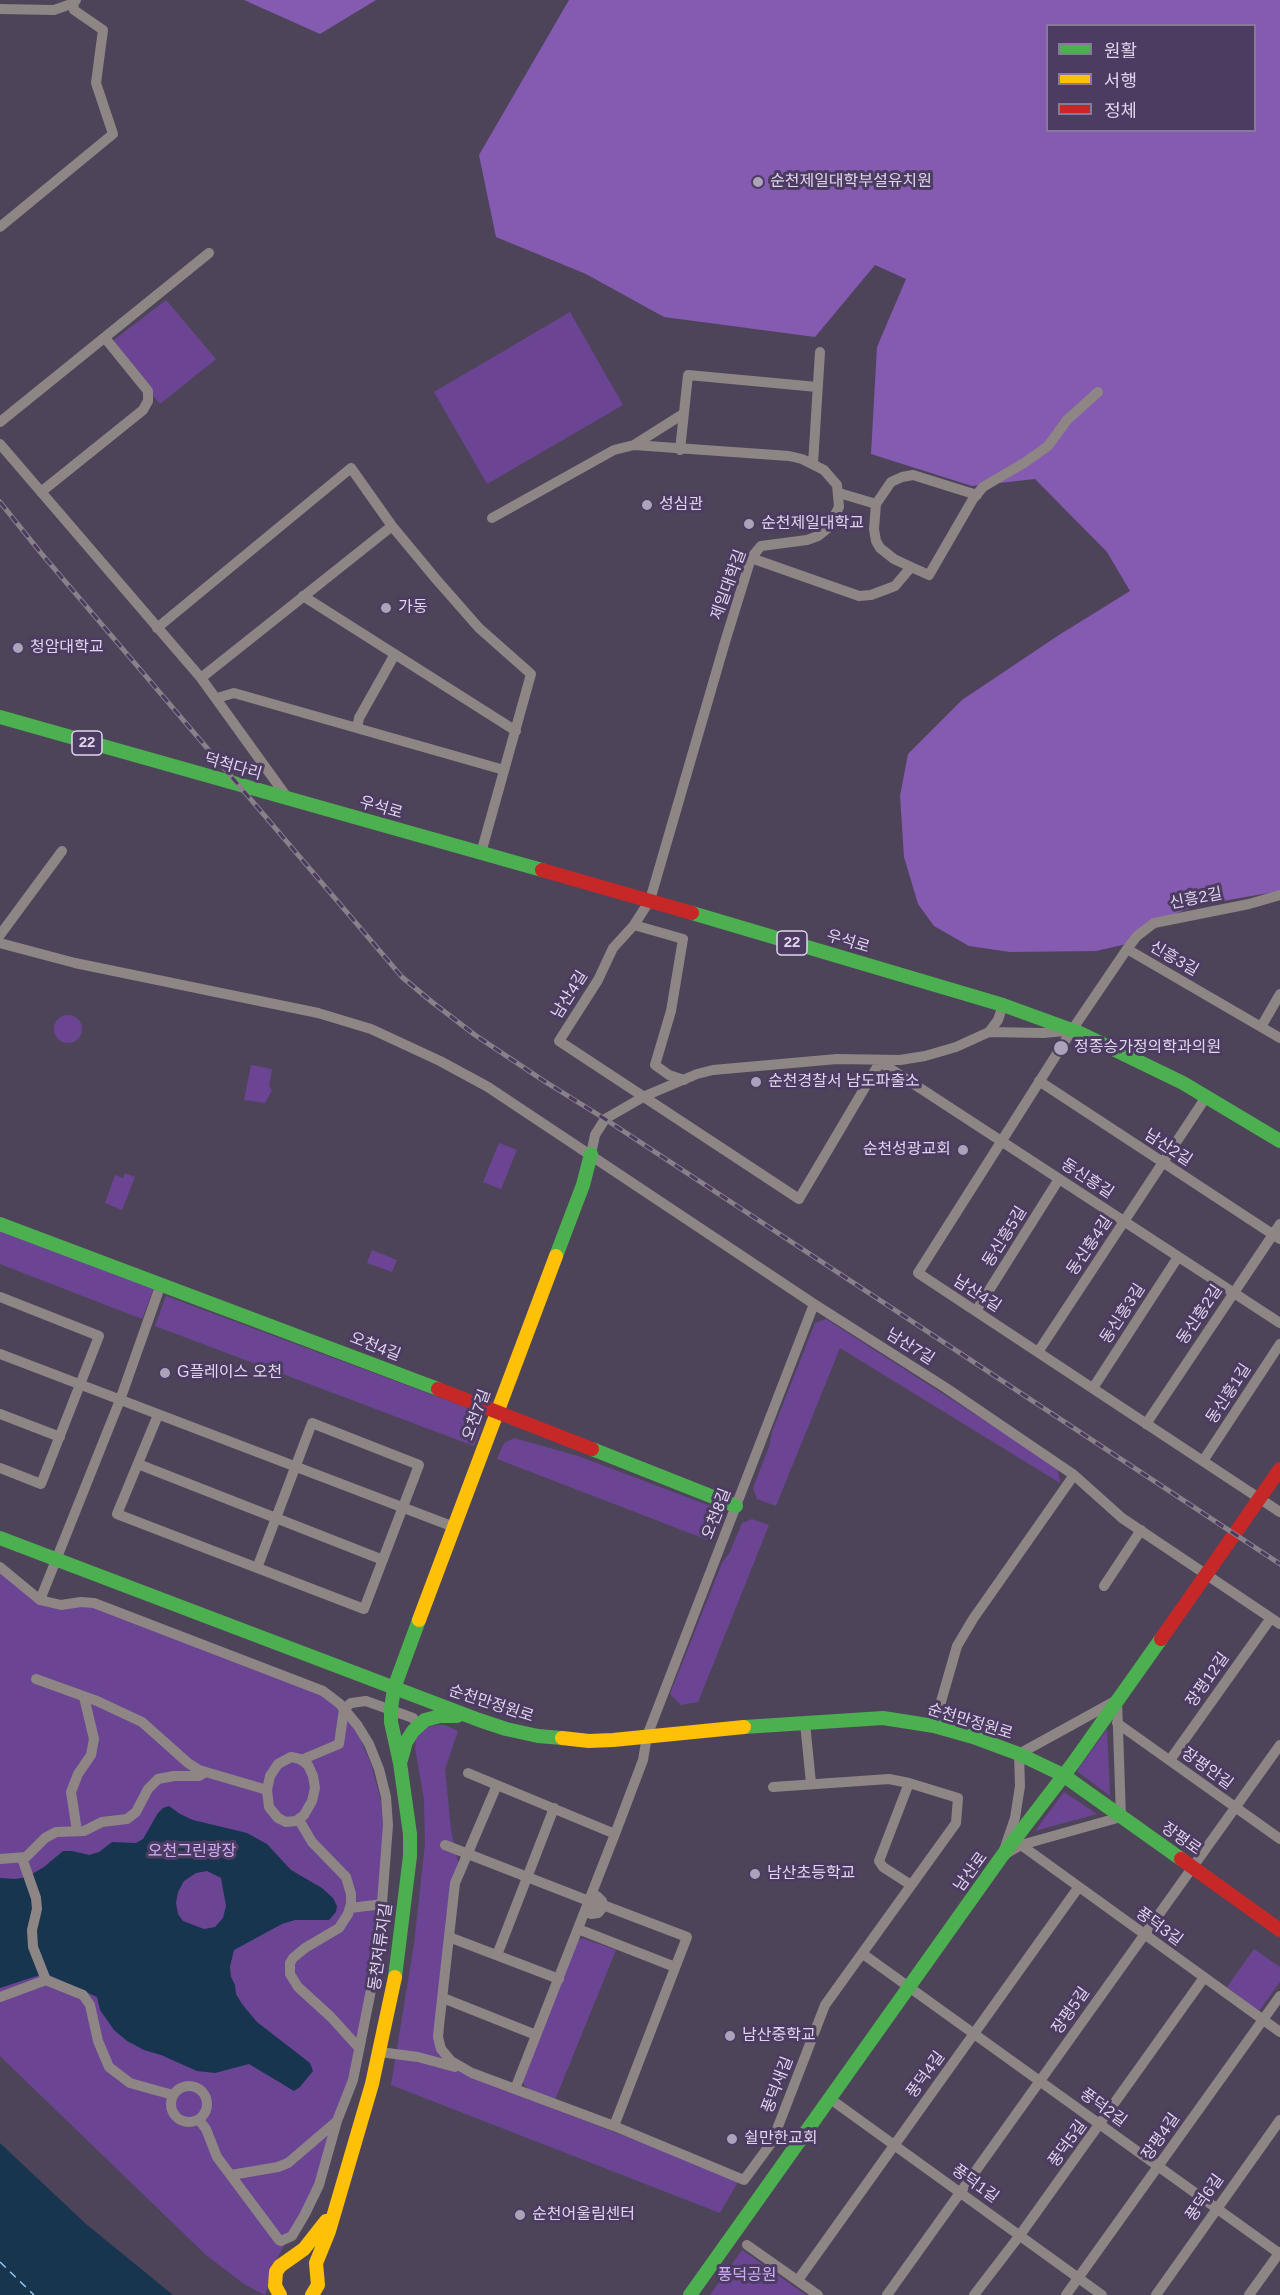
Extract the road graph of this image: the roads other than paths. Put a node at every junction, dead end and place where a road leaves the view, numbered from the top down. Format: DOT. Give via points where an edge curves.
graph roads {
  1 [pos="74,1"];
  2 [pos="0,9"];
  3 [pos="0,227"];
  4 [pos="209,253"];
  5 [pos="105,339"];
  6 [pos="820,352"];
  7 [pos="818,387"];
  8 [pos="1098,392"];
  9 [pos="683,414"];
  10 [pos="0,422"];
  11 [pos="0,444"];
  12 [pos="634,445"];
  13 [pos="680,450"];
  14 [pos="813,464"];
  15 [pos="40,492"];
  16 [pos="839,493"];
  17 [pos="977,495"];
  18 [pos="876,504"];
  19 [pos="492,518"];
  20 [pos="392,526"];
  21 [pos="751,558"];
  22 [pos="911,567"];
  23 [pos="303,596"];
  24 [pos="157,628"];
  25 [pos="395,654"];
  26 [pos="201,678"];
  27 [pos="217,698"];
  28 [pos="0,717"];
  29 [pos="357,728"];
  30 [pos="516,731"];
  31 [pos="504,770"];
  32 [pos="286,799"];
  33 [pos="62,851"];
  34 [pos="481,853"];
  35 [pos="1280,895"];
  36 [pos="650,900"];
  37 [pos="634,926"];
  38 [pos="0,935"];
  39 [pos="0,943"];
  40 [pos="1126,949"];
  41 [pos="1280,994"];
  42 [pos="1003,1005"];
  43 [pos="1261,1027"];
  44 [pos="1072,1030"];
  45 [pos="989,1032"];
  46 [pos="1280,1038"];
  47 [pos="880,1061"];
  48 [pos="684,1080"];
  49 [pos="1039,1081"];
  50 [pos="645,1096"];
  51 [pos="1206,1097"];
  52 [pos="1001,1140"];
  53 [pos="1280,1141"];
  54 [pos="591,1154"];
  55 [pos="1163,1163"];
  56 [pos="1059,1179"];
  57 [pos="1125,1222"];
  58 [pos="0,1224"];
  59 [pos="1280,1224"];
  60 [pos="1276,1237"];
  61 [pos="1178,1257"];
  62 [pos="161,1284"];
  63 [pos="1234,1292"];
  64 [pos="0,1297"];
  65 [pos="814,1304"];
  66 [pos="976,1311"];
  67 [pos="1280,1323"];
  68 [pos="1280,1344"];
  69 [pos="1038,1352"];
  70 [pos="0,1354"];
  71 [pos="80,1384"];
  72 [pos="1093,1388"];
  73 [pos="120,1400"];
  74 [pos="496,1411"];
  75 [pos="0,1414"];
  76 [pos="158,1414"];
  77 [pos="1146,1424"];
  78 [pos="60,1437"];
  79 [pos="1203,1461"];
  80 [pos="138,1464"];
  81 [pos="296,1467"];
  82 [pos="0,1468"];
  83 [pos="1280,1469"];
  84 [pos="1074,1475"];
  85 [pos="1259,1498"];
  86 [pos="736,1506"];
  87 [pos="403,1508"];
  88 [pos="1280,1512"];
  89 [pos="276,1518"];
  90 [pos="454,1527"];
  91 [pos="1141,1530"];
  92 [pos="0,1538"];
  93 [pos="55,1560"];
  94 [pos="383,1560"];
  95 [pos="0,1567"];
  96 [pos="257,1568"];
  97 [pos="1206,1574"];
  98 [pos="1104,1586"];
  99 [pos="40,1600"];
  100 [pos="1275,1621"];
  101 [pos="36,1679"];
  102 [pos="394,1688"];
  103 [pos="84,1696"];
  104 [pos="1117,1700"];
  105 [pos="344,1709"];
  106 [pos="391,1709"];
  107 [pos="468,1716"];
  108 [pos="805,1723"];
  109 [pos="1117,1723"];
  110 [pos="418,1725"];
  111 [pos="934,1726"];
  112 [pos="647,1736"];
  113 [pos="1280,1745"];
  114 [pos="1019,1754"];
  115 [pos="302,1760"];
  116 [pos="1170,1760"];
  117 [pos="400,1763"];
  118 [pos="206,1772"];
  119 [pos="468,1773"];
  120 [pos="1063,1775"];
  121 [pos="909,1782"];
  122 [pos="811,1783"];
  123 [pos="497,1785"];
  124 [pos="773,1787"];
  125 [pos="267,1790"];
  126 [pos="1235,1807"];
  127 [pos="554,1809"];
  128 [pos="1121,1817"];
  129 [pos="299,1820"];
  130 [pos="77,1831"];
  131 [pos="615,1834"];
  132 [pos="1280,1839"];
  133 [pos="445,1845"];
  134 [pos="1021,1845"];
  135 [pos="467,1854"];
  136 [pos="1002,1856"];
  137 [pos="22,1858"];
  138 [pos="0,1859"];
  139 [pos="1192,1867"];
  140 [pos="528,1877"];
  141 [pos="911,1885"];
  142 [pos="1078,1888"];
  143 [pos="596,1903"];
  144 [pos="383,1904"];
  145 [pos="350,1908"];
  146 [pos="578,1929"];
  147 [pos="1280,1930"];
  148 [pos="1144,1935"];
  149 [pos="449,1937"];
  150 [pos="863,1954"];
  151 [pos="497,1955"];
  152 [pos="675,1967"];
  153 [pos="559,1979"];
  154 [pos="1203,1979"];
  155 [pos="46,1980"];
  156 [pos="908,1987"];
  157 [pos="1280,1996"];
  158 [pos="0,1997"];
  159 [pos="443,1998"];
  160 [pos="1263,2020"];
  161 [pos="1280,2032"];
  162 [pos="974,2034"];
  163 [pos="536,2035"];
  164 [pos="440,2044"];
  165 [pos="359,2048"];
  166 [pos="380,2052"];
  167 [pos="422,2058"];
  168 [pos="472,2073"];
  169 [pos="1039,2081"];
  170 [pos="515,2089"];
  171 [pos="173,2095"];
  172 [pos="829,2098"];
  173 [pos="199,2120"];
  174 [pos="1280,2120"];
  175 [pos="337,2121"];
  176 [pos="1100,2125"];
  177 [pos="614,2126"];
  178 [pos="895,2144"];
  179 [pos="1158,2167"];
  180 [pos="231,2175"];
  181 [pos="960,2192"];
  182 [pos="336,2206"];
  183 [pos="1216,2208"];
  184 [pos="1020,2235"];
  185 [pos="747,2245"];
  186 [pos="1280,2253"];
  187 [pos="292,2259"];
  188 [pos="1078,2278"];
  189 [pos="798,2280"];
  190 [pos="317,2286"];
  191 [pos="280,2295"];
  192 [pos="690,2295"];
  193 [pos="818,2295"];
  194 [pos="887,2295"];
  195 [pos="974,2295"];
  196 [pos="1066,2295"];
  197 [pos="1102,2295"];
  198 [pos="1156,2295"];
  199 [pos="1249,2295"];
  1 -- 2 [label="street" via="54,10"];
  1 -- 3 [label="street" via="74,10 103,30 96,83 113,134"];
  4 -- 5 [label="street"];
  5 -- 10 [label="street"];
  5 -- 15 [label="street" via="148,391 148,401 143,410"];
  6 -- 7 [label="street"];
  7 -- 9 [label="street" via="688,375"];
  7 -- 14 [label="street"];
  8 -- 17 [label="street" via="1067,420 1048,446 983,487"];
  9 -- 12 [label="street"];
  9 -- 13 [label="street"];
  11 -- 15 [label="street"];
  12 -- 13 [label="street"];
  12 -- 19 [label="street" via="614,450"];
  13 -- 14 [label="street" via="789,456"];
  14 -- 16 [label="street" via="832,477"];
  15 -- 24 [label="street"];
  16 -- 18 [label="street"];
  16 -- 21 [label="street, 제일대학길" via="834,518 818,536 761,546"];
  17 -- 18 [label="street" via="914,475 891,482"];
  17 -- 22 [label="street" via="930,575"];
  18 -- 22 [label="street" via="876,541 894,559"];
  20 -- 23 [label="street"];
  20 -- 24 [label="street" via="351,468"];
  20 -- 30 [label="street" via="479,628 531,674"];
  21 -- 22 [label="street" via="859,596 895,586"];
  21 -- 36 [label="street, 제일대학길"];
  23 -- 25 [label="street"];
  23 -- 26 [label="street"];
  24 -- 26 [label="street"];
  25 -- 29 [label="street"];
  25 -- 30 [label="street"];
  26 -- 27 [label="street"];
  27 -- 29 [label="street" via="234,693"];
  27 -- 32 [label="street"];
  28 -- 32 [label="main road, 덕척다리 / 22"];
  29 -- 31 [label="street"];
  30 -- 31 [label="street"];
  31 -- 34 [label="street"];
  32 -- 34 [label="main road, 우석로 / 22"];
  33 -- 38 [label="street"];
  34 -- 36 [label="main road, 우석로 / 22"];
  35 -- 40 [label="street, 신흥2길" via="1154,923"];
  36 -- 37 [label="street, 제일대학길"];
  36 -- 42 [label="main road, 우석로 / 22"];
  37 -- 48 [label="street" via="683,939 671,1011 655,1065"];
  37 -- 50 [label="street, 남산4길" via="613,948 598,980 559,1041"];
  39 -- 54 [label="street, 남산7길" via="75,963 318,1013 370,1029 469,1077"];
  40 -- 43 [label="street, 신흥3길"];
  40 -- 44 [label="street, 신흥3길"];
  41 -- 43 [label="street"];
  42 -- 44 [label="main road, 우석로 / 22"];
  42 -- 45 [label="street"];
  43 -- 46 [label="street, 신흥3길"];
  44 -- 45 [label="street"];
  44 -- 49 [label="street, 남산4길"];
  44 -- 51 [label="main road, 우석로 / 22" via="1131,1056"];
  45 -- 47 [label="street" via="940,1053"];
  47 -- 48 [label="street" via="837,1059 713,1070"];
  47 -- 50 [label="street, 남산4길" via="800,1199"];
  47 -- 52 [label="street, 동신흥길"];
  48 -- 50 [label="street"];
  49 -- 52 [label="street, 남산4길"];
  49 -- 55 [label="street, 남산2길"];
  50 -- 54 [label="street" via="605,1119 595,1135"];
  51 -- 53 [label="main road, 우석로 / 22"];
  51 -- 55 [label="street, 동신흥4길"];
  52 -- 56 [label="street, 동신흥길"];
  52 -- 66 [label="street, 남산4길" via="918,1273"];
  54 -- 65 [label="street, 남산7길"];
  54 -- 74 [label="main road, 오천7길" via="583,1185"];
  55 -- 57 [label="street, 동신흥4길"];
  55 -- 60 [label="street, 남산2길"];
  56 -- 57 [label="street, 동신흥길"];
  56 -- 66 [label="street, 동신흥5길"];
  57 -- 61 [label="street, 동신흥길"];
  57 -- 69 [label="street, 동신흥4길"];
  58 -- 62 [label="main road, 오천4길"];
  59 -- 60 [label="street, 동신흥2길"];
  60 -- 63 [label="street, 동신흥2길"];
  61 -- 63 [label="street, 동신흥길"];
  61 -- 72 [label="street, 동신흥3길"];
  62 -- 73 [label="street"];
  62 -- 74 [label="main road, 오천4길"];
  63 -- 67 [label="street, 동신흥길"];
  63 -- 77 [label="street, 동신흥2길"];
  64 -- 71 [label="street" via="99,1336"];
  65 -- 84 [label="street, 남산7길"];
  65 -- 86 [label="street, 오천8길"];
  66 -- 69 [label="street, 남산4길"];
  68 -- 79 [label="street, 동신흥1길"];
  69 -- 72 [label="street, 남산4길"];
  70 -- 71 [label="street"];
  71 -- 73 [label="street"];
  71 -- 78 [label="street"];
  72 -- 77 [label="street, 남산4길"];
  73 -- 76 [label="street"];
  73 -- 93 [label="street"];
  74 -- 86 [label="main road, 오천4길"];
  74 -- 90 [label="main road, 오천7길"];
  75 -- 78 [label="street"];
  76 -- 80 [label="street"];
  76 -- 81 [label="street"];
  77 -- 79 [label="street, 남산4길"];
  78 -- 82 [label="street" via="41,1484"];
  79 -- 85 [label="street, 남산4길"];
  80 -- 89 [label="street"];
  80 -- 96 [label="street" via="117,1515"];
  81 -- 87 [label="street"];
  81 -- 87 [label="street" via="312,1423 419,1465"];
  81 -- 89 [label="street"];
  83 -- 85 [label="main road, 남산로"];
  84 -- 91 [label="street, 남산7길"];
  84 -- 111 [label="street" via="957,1646"];
  85 -- 88 [label="street, 남산4길"];
  85 -- 97 [label="main road, 남산로"];
  86 -- 112 [label="street, 오천8길"];
  87 -- 90 [label="street"];
  87 -- 94 [label="street"];
  89 -- 94 [label="street"];
  89 -- 96 [label="street"];
  90 -- 102 [label="main road, 오천7길"];
  91 -- 97 [label="street, 남산7길"];
  91 -- 98 [label="street"];
  92 -- 93 [label="main road, 순천만정원로"];
  93 -- 99 [label="street"];
  93 -- 102 [label="main road, 순천만정원로"];
  94 -- 96 [label="street" via="364,1609"];
  95 -- 99 [label="street"];
  97 -- 100 [label="street, 남산7길"];
  97 -- 104 [label="main road, 남산로"];
  99 -- 105 [label="street" via="61,1605 94,1603 315,1687"];
  100 -- 116 [label="street, 장평12길"];
  101 -- 103 [label="street"];
  102 -- 106 [label="main road, 동천저류지길"];
  102 -- 107 [label="main road, 순천만정원로"];
  103 -- 118 [label="street" via="141,1722 188,1763"];
  103 -- 130 [label="street" via="94,1739 91,1755 71,1792"];
  104 -- 109 [label="street"];
  104 -- 114 [label="street"];
  104 -- 120 [label="main road, 남산로"];
  105 -- 106 [label="street" via="351,1703 366,1701"];
  105 -- 115 [label="street" via="339,1744"];
  105 -- 144 [label="street" via="369,1744 386,1797"];
  106 -- 110 [label="street" via="413,1718"];
  106 -- 117 [label="main road, 동천저류지길"];
  107 -- 110 [label="main road" via="432,1717"];
  107 -- 112 [label="main road, 순천만정원로" via="506,1729 570,1740"];
  108 -- 111 [label="main road, 순천만정원로" via="883,1718"];
  108 -- 112 [label="main road, 순천만정원로"];
  108 -- 122 [label="street"];
  109 -- 116 [label="street, 장평안길"];
  109 -- 128 [label="street"];
  110 -- 117 [label="main road" via="406,1742"];
  111 -- 114 [label="main road, 순천만정원로"];
  112 -- 131 [label="street" via="643,1760"];
  113 -- 126 [label="street, 장평5길"];
  114 -- 120 [label="main road, 순천만정원로"];
  114 -- 136 [label="street" via="1015,1818"];
  115 -- 125 [label="street" via="291,1757 278,1764"];
  115 -- 129 [label="street" via="310,1770 315,1788 312,1801"];
  116 -- 126 [label="street, 장평안길"];
  117 -- 166 [label="main road, 동천저류지길" via="410,1856 397,1964"];
  118 -- 125 [label="street"];
  118 -- 130 [label="street" via="158,1779 132,1816"];
  119 -- 123 [label="street"];
  120 -- 128 [label="main road, 장평로"];
  120 -- 136 [label="main road, 남산로"];
  121 -- 122 [label="street, 풍덕새길" via="890,1779"];
  121 -- 141 [label="street" via="879,1861"];
  121 -- 141 [label="street, 풍덕새길" via="958,1798 956,1823"];
  122 -- 124 [label="street, 풍덕새길"];
  123 -- 127 [label="street"];
  123 -- 135 [label="street"];
  125 -- 129 [label="street" via="269,1807 278,1818 286,1822"];
  126 -- 132 [label="street, 장평안길"];
  126 -- 139 [label="street, 장평5길"];
  127 -- 131 [label="street"];
  127 -- 140 [label="street"];
  128 -- 134 [label="street"];
  128 -- 139 [label="main road, 장평로"];
  129 -- 145 [label="street" via="312,1842 346,1877"];
  130 -- 137 [label="street" via="51,1834"];
  131 -- 143 [label="street"];
  133 -- 135 [label="street"];
  134 -- 136 [label="street"];
  134 -- 142 [label="street, 풍덕3길"];
  135 -- 140 [label="street"];
  135 -- 149 [label="street" via="455,1883"];
  136 -- 156 [label="main road, 남산로"];
  137 -- 138 [label="street"];
  137 -- 155 [label="street" via="36,1898 33,1947"];
  139 -- 147 [label="main road, 장평로"];
  139 -- 148 [label="street, 장평5길"];
  140 -- 143 [label="street"];
  140 -- 151 [label="street"];
  141 -- 150 [label="street, 풍덕새길"];
  142 -- 148 [label="street, 풍덕3길"];
  142 -- 162 [label="street, 풍덕4길"];
  143 -- 146 [label="street"];
  143 -- 152 [label="street" via="687,1937"];
  144 -- 145 [label="street"];
  144 -- 165 [label="street" via="378,1955"];
  145 -- 165 [label="street" via="339,1928 298,1952 290,1970 298,1987"];
  146 -- 152 [label="street"];
  146 -- 153 [label="street"];
  148 -- 154 [label="street, 풍덕3길"];
  148 -- 169 [label="street, 장평5길"];
  149 -- 151 [label="street"];
  149 -- 159 [label="street"];
  150 -- 156 [label="street, 풍덕2길"];
  150 -- 177 [label="street, 풍덕새길" via="825,2005 771,2142 744,2180"];
  151 -- 153 [label="street"];
  152 -- 177 [label="street"];
  153 -- 163 [label="street"];
  154 -- 160 [label="street, 풍덕3길"];
  154 -- 176 [label="street, 풍덕5길"];
  155 -- 158 [label="street"];
  155 -- 171 [label="street" via="86,1998 103,2058 115,2074 130,2083"];
  156 -- 162 [label="street, 풍덕2길"];
  156 -- 172 [label="main road, 남산로"];
  157 -- 160 [label="street, 장평4길"];
  159 -- 163 [label="street"];
  159 -- 164 [label="street"];
  160 -- 161 [label="street, 풍덕3길"];
  160 -- 179 [label="street, 장평4길"];
  162 -- 169 [label="street, 풍덕2길"];
  162 -- 178 [label="street, 풍덕4길"];
  163 -- 170 [label="street"];
  164 -- 167 [label="street" via="433,2054"];
  164 -- 168 [label="street, 풍덕새길" via="451,2061"];
  165 -- 175 [label="street" via="356,2072"];
  166 -- 167 [label="street"];
  166 -- 182 [label="main road, 동천저류지길"];
  167 -- 168 [label="street"];
  168 -- 170 [label="street, 풍덕새길"];
  169 -- 176 [label="street, 풍덕2길"];
  169 -- 181 [label="street, 장평5길"];
  170 -- 177 [label="street, 풍덕새길"];
  171 -- 173 [label="street" via="171,2107 176,2117 187,2122"];
  171 -- 173 [label="street" via="188,2085 200,2088 208,2104"];
  172 -- 178 [label="street, 풍덕1길"];
  172 -- 192 [label="main road, 남산로"];
  173 -- 180 [label="street" via="217,2157"];
  174 -- 183 [label="street, 풍덕6길"];
  175 -- 180 [label="street" via="288,2163"];
  175 -- 180 [label="street" via="316,2193 296,2231 287,2238 279,2240"];
  176 -- 179 [label="street, 풍덕2길"];
  176 -- 184 [label="street, 풍덕5길"];
  178 -- 181 [label="street, 풍덕1길"];
  178 -- 189 [label="street, 풍덕4길"];
  179 -- 183 [label="street, 풍덕2길"];
  179 -- 188 [label="street, 장평4길"];
  181 -- 184 [label="street, 풍덕1길"];
  181 -- 194 [label="street, 장평5길"];
  182 -- 187 [label="main road" via="315,2237"];
  182 -- 190 [label="main road" via="316,2263"];
  183 -- 186 [label="street, 풍덕2길"];
  183 -- 198 [label="street, 풍덕6길"];
  184 -- 188 [label="street, 풍덕1길"];
  184 -- 195 [label="street, 풍덕5길"];
  185 -- 189 [label="street"];
  186 -- 199 [label="street"];
  187 -- 190 [label="main road" via="306,2260"];
  187 -- 191 [label="main road" via="276,2272 275,2286"];
  188 -- 196 [label="street, 장평4길"];
  188 -- 197 [label="street, 풍덕1길"];
  189 -- 193 [label="street"];
}
